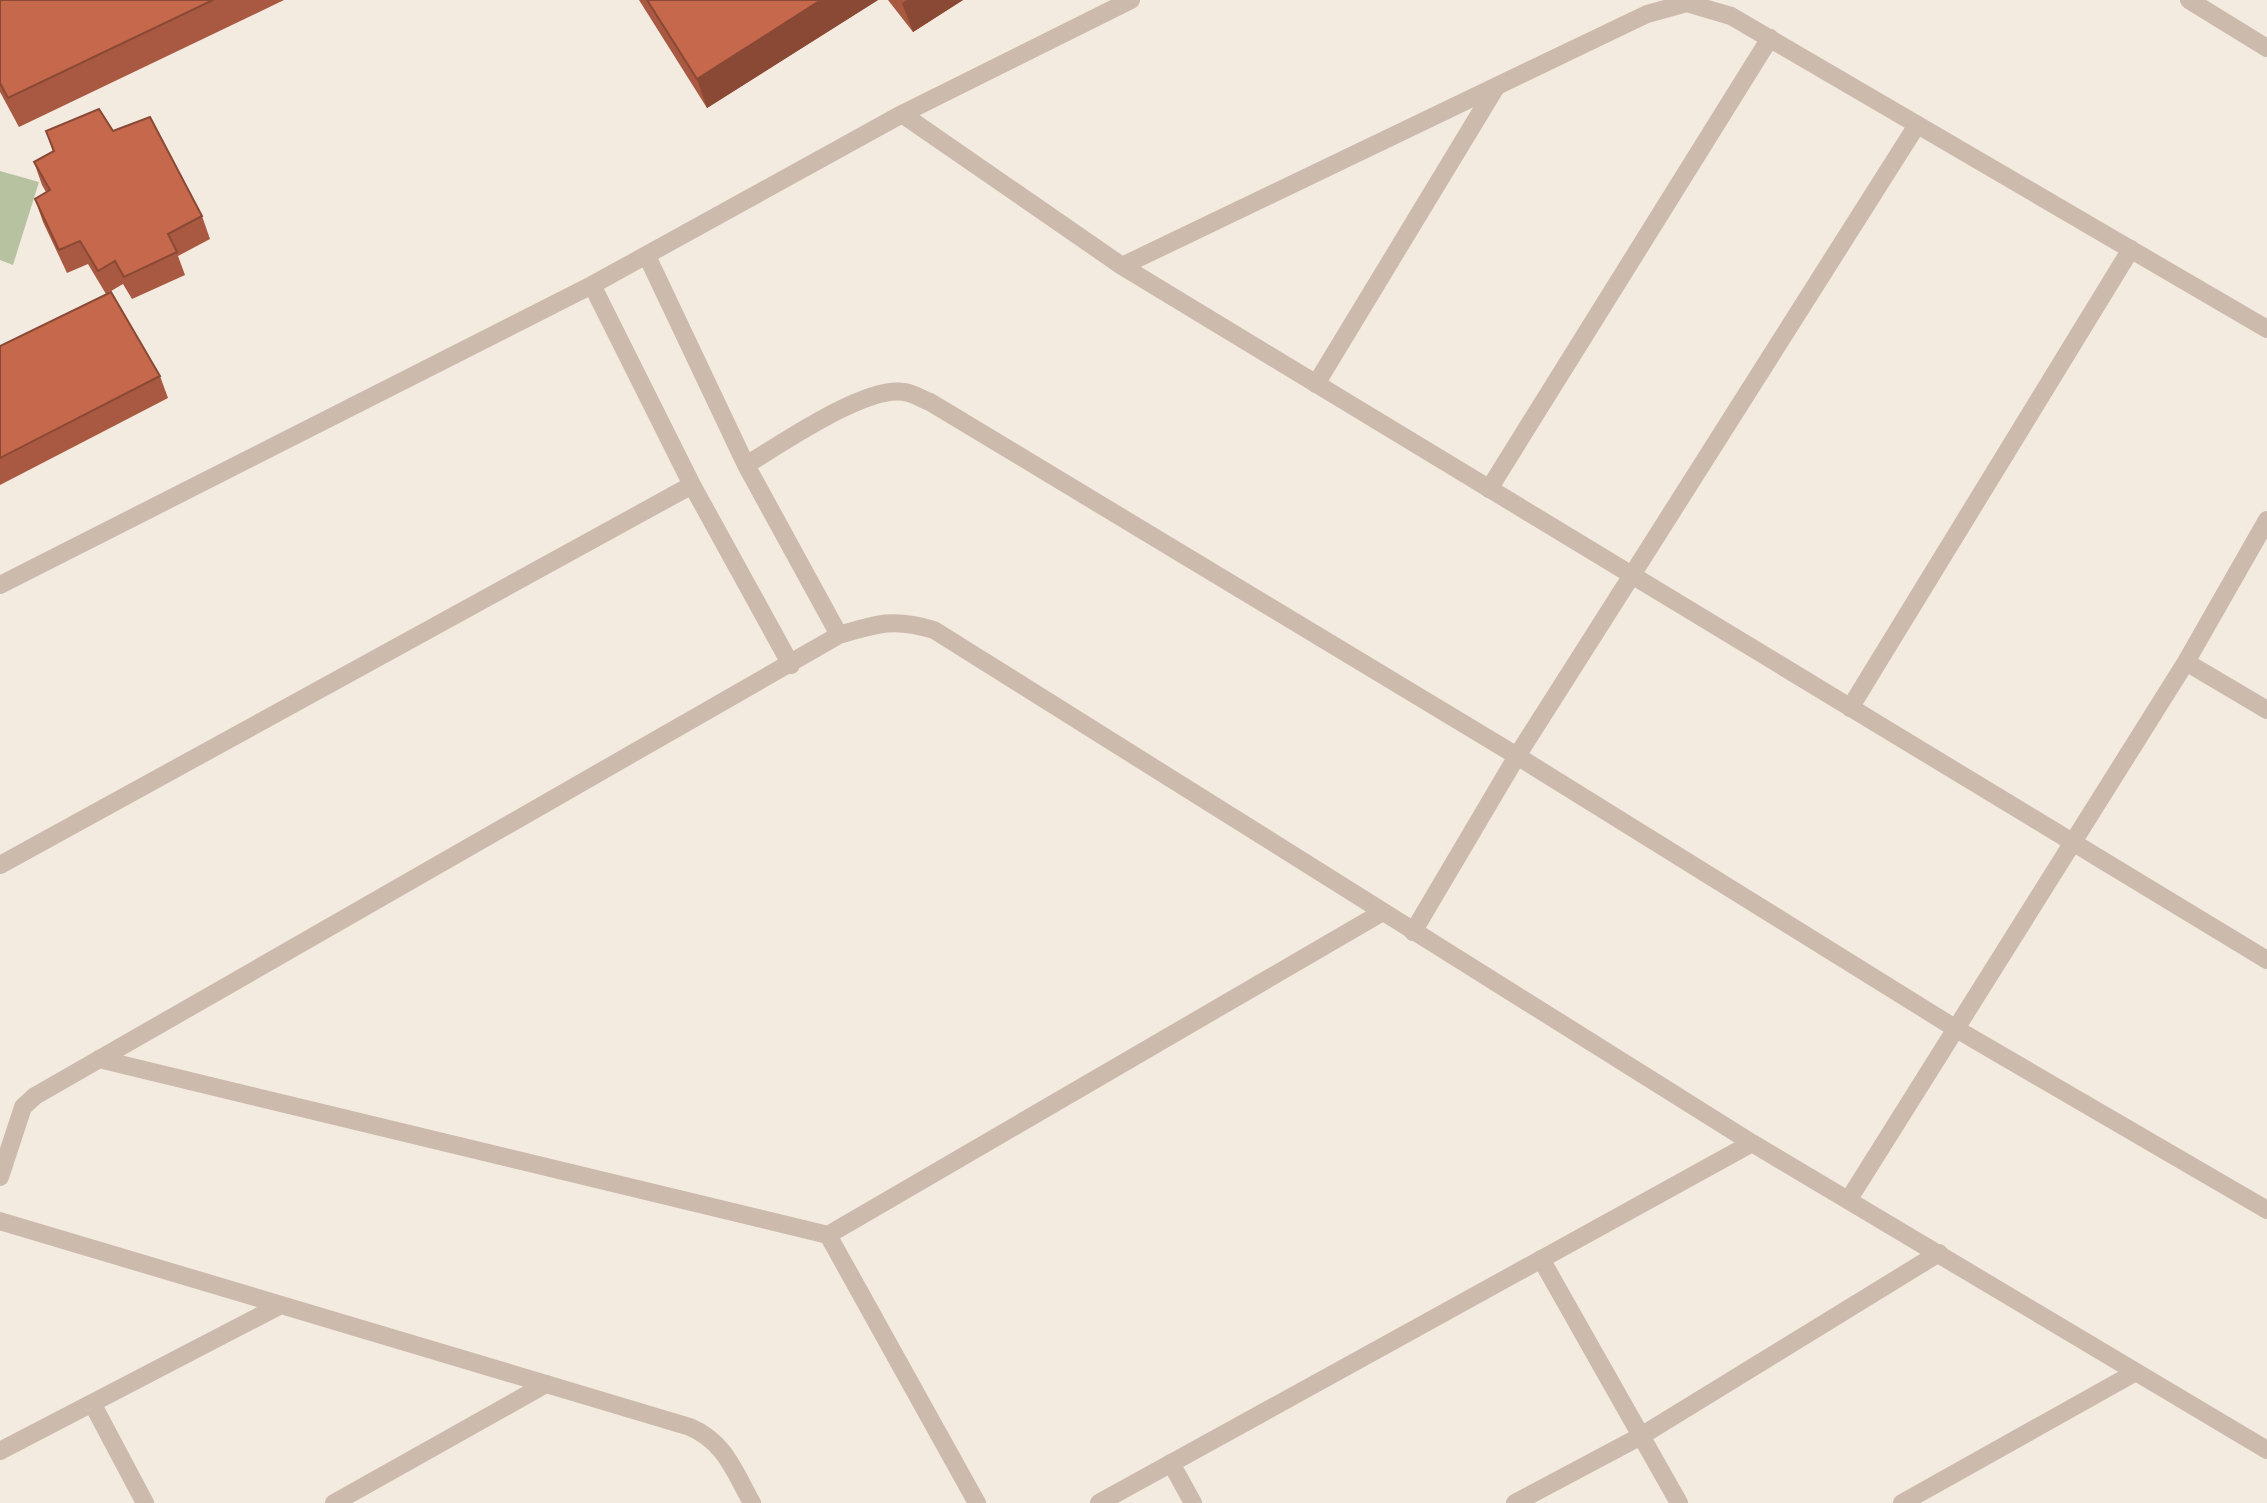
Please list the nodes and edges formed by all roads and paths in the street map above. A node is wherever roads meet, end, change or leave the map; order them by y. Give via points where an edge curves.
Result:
1 (1131, 0) edge
2 (2189, 0) edge
3 (1770, 38) junction
4 (2267, 48) edge
5 (1496, 87) junction
6 (902, 114) junction
7 (1917, 125) junction
8 (2131, 249) junction
9 (648, 256) junction
10 (1122, 266) junction
11 (592, 285) junction
12 (2267, 329) edge
13 (1316, 384) junction
14 (746, 465) junction
15 (692, 485) junction
16 (1489, 489) junction
17 (2267, 520) edge
18 (1632, 575) junction
19 (0, 585) edge
20 (839, 635) junction
21 (2186, 662) junction
22 (791, 665) junction
23 (1850, 708) junction
24 (2267, 710) edge
25 (1517, 756) junction
26 (2074, 844) junction
27 (0, 864) edge
28 (1381, 913) junction
29 (1413, 932) junction
30 (2267, 960) edge
31 (1958, 1030) junction
32 (99, 1059) junction
33 (1752, 1143) junction
34 (0, 1177) edge
35 (1849, 1199) junction
36 (2267, 1210) edge
37 (0, 1221) edge
38 (828, 1236) junction
39 (1939, 1253) junction
40 (1541, 1259) junction
41 (279, 1306) junction
42 (2136, 1372) junction
43 (547, 1384) junction
44 (92, 1403) junction
45 (1641, 1436) junction
46 (2267, 1450) edge
47 (0, 1451) edge
48 (1171, 1463) junction
49 (345, 1500) edge
50 (748, 1502) edge
51 (145, 1503) edge
52 (977, 1503) edge
53 (1099, 1503) edge
54 (1193, 1503) edge
55 (1516, 1503) edge
56 (1679, 1503) edge
57 (1902, 1503) edge

1 - 6 street
2 - 4 street
3 - 5 street via 1731,16 1687,3 1647,14
3 - 7 street
3 - 16 street
5 - 10 street
5 - 13 street
6 - 9 street
6 - 10 street
7 - 8 street
7 - 18 street
8 - 12 street
8 - 23 street
9 - 11 street
9 - 14 street
10 - 13 street
11 - 15 street
11 - 19 street
13 - 16 street
14 - 20 street
14 - 25 street via 857,401 880,393 904,392 930,402
15 - 22 street
15 - 27 street
16 - 18 street
17 - 21 street
18 - 23 street
18 - 25 street
20 - 22 street
20 - 28 street via 881,622 905,621 934,630
21 - 24 street
21 - 26 street
22 - 32 street
23 - 26 street
25 - 29 street
25 - 31 street
26 - 30 street
26 - 31 street
28 - 29 street
28 - 38 street
29 - 33 street
31 - 35 street
31 - 36 street
32 - 34 street via 23,1107
32 - 38 street
33 - 35 street
33 - 40 street
35 - 39 street
37 - 41 street
38 - 52 street
39 - 42 street
39 - 45 street
40 - 45 street
40 - 48 street
41 - 43 street
41 - 44 street
42 - 46 street
42 - 57 street
43 - 49 street
43 - 50 street via 710,1435 721,1447
44 - 47 street
44 - 51 street
45 - 55 street
45 - 56 street
48 - 53 street
48 - 54 street

